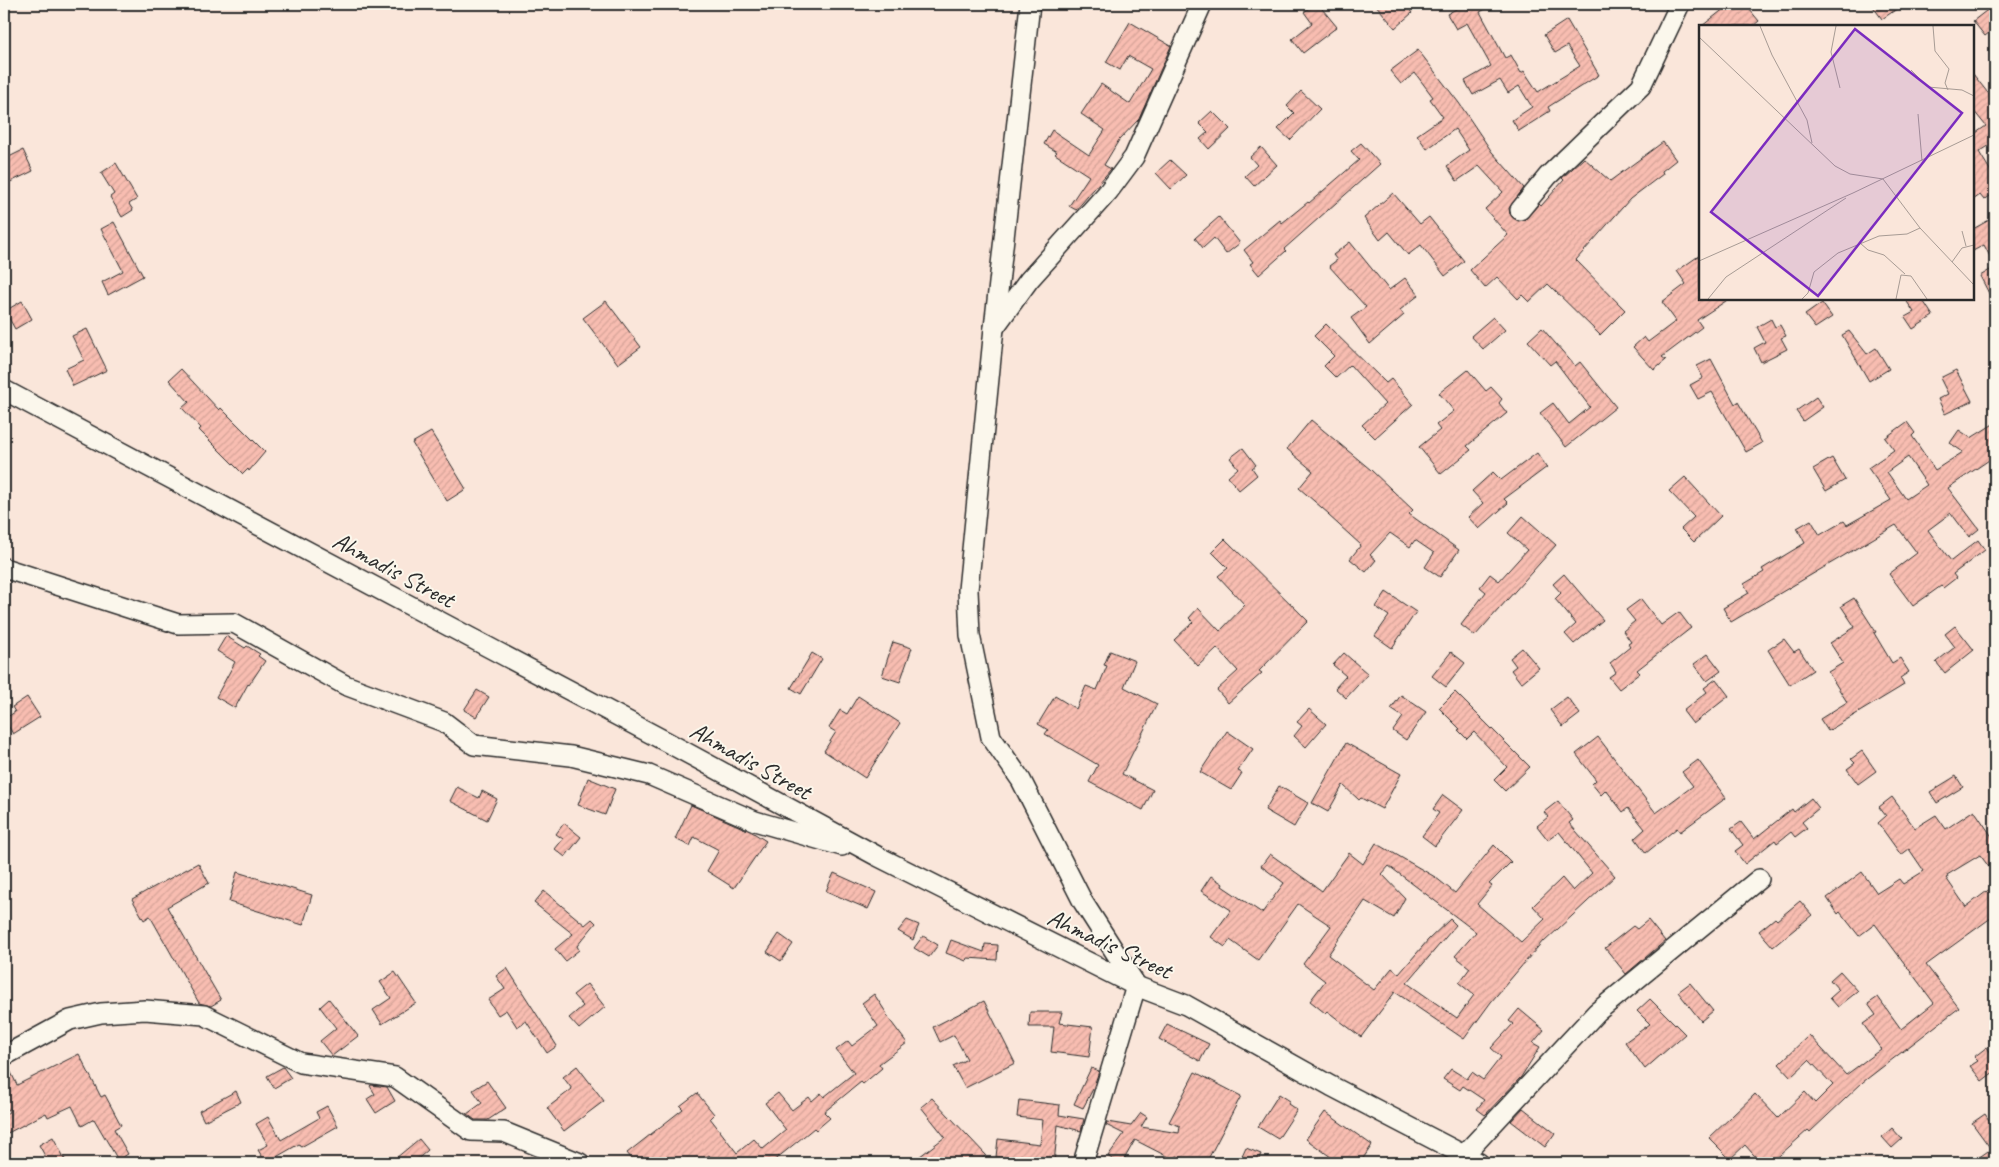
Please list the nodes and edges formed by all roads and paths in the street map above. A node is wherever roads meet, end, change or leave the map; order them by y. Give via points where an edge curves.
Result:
1 (1030, 4) edge
2 (1202, 4) edge
3 (1680, 4) edge
4 (1520, 210) dead end
5 (994, 328) junction
6 (4, 390) edge
7 (4, 568) edge
8 (877, 856) junction
9 (1759, 879) dead end
10 (1136, 986) junction
11 (4, 1056) edge
12 (1471, 1159) edge
13 (580, 1163) edge
14 (1083, 1163) edge

1 - 5 street
2 - 5 street via 1134,157 1108,192 1028,280
3 - 4 street via 1642,86 1548,176
5 - 10 street via 968,590 970,635 991,736 1021,780 1083,902
6 - 8 street, Ahmadis Street
7 - 8 street via 178,624 234,623 345,685 444,722 474,745 571,756 650,775 756,821
8 - 10 street, Ahmadis Street
9 - 12 street via 1597,1012
10 - 12 street, Ahmadis Street via 1186,1005
10 - 14 street
11 - 13 street via 70,1020 101,1013 145,1010 204,1014 301,1063 395,1077 471,1131 504,1132

